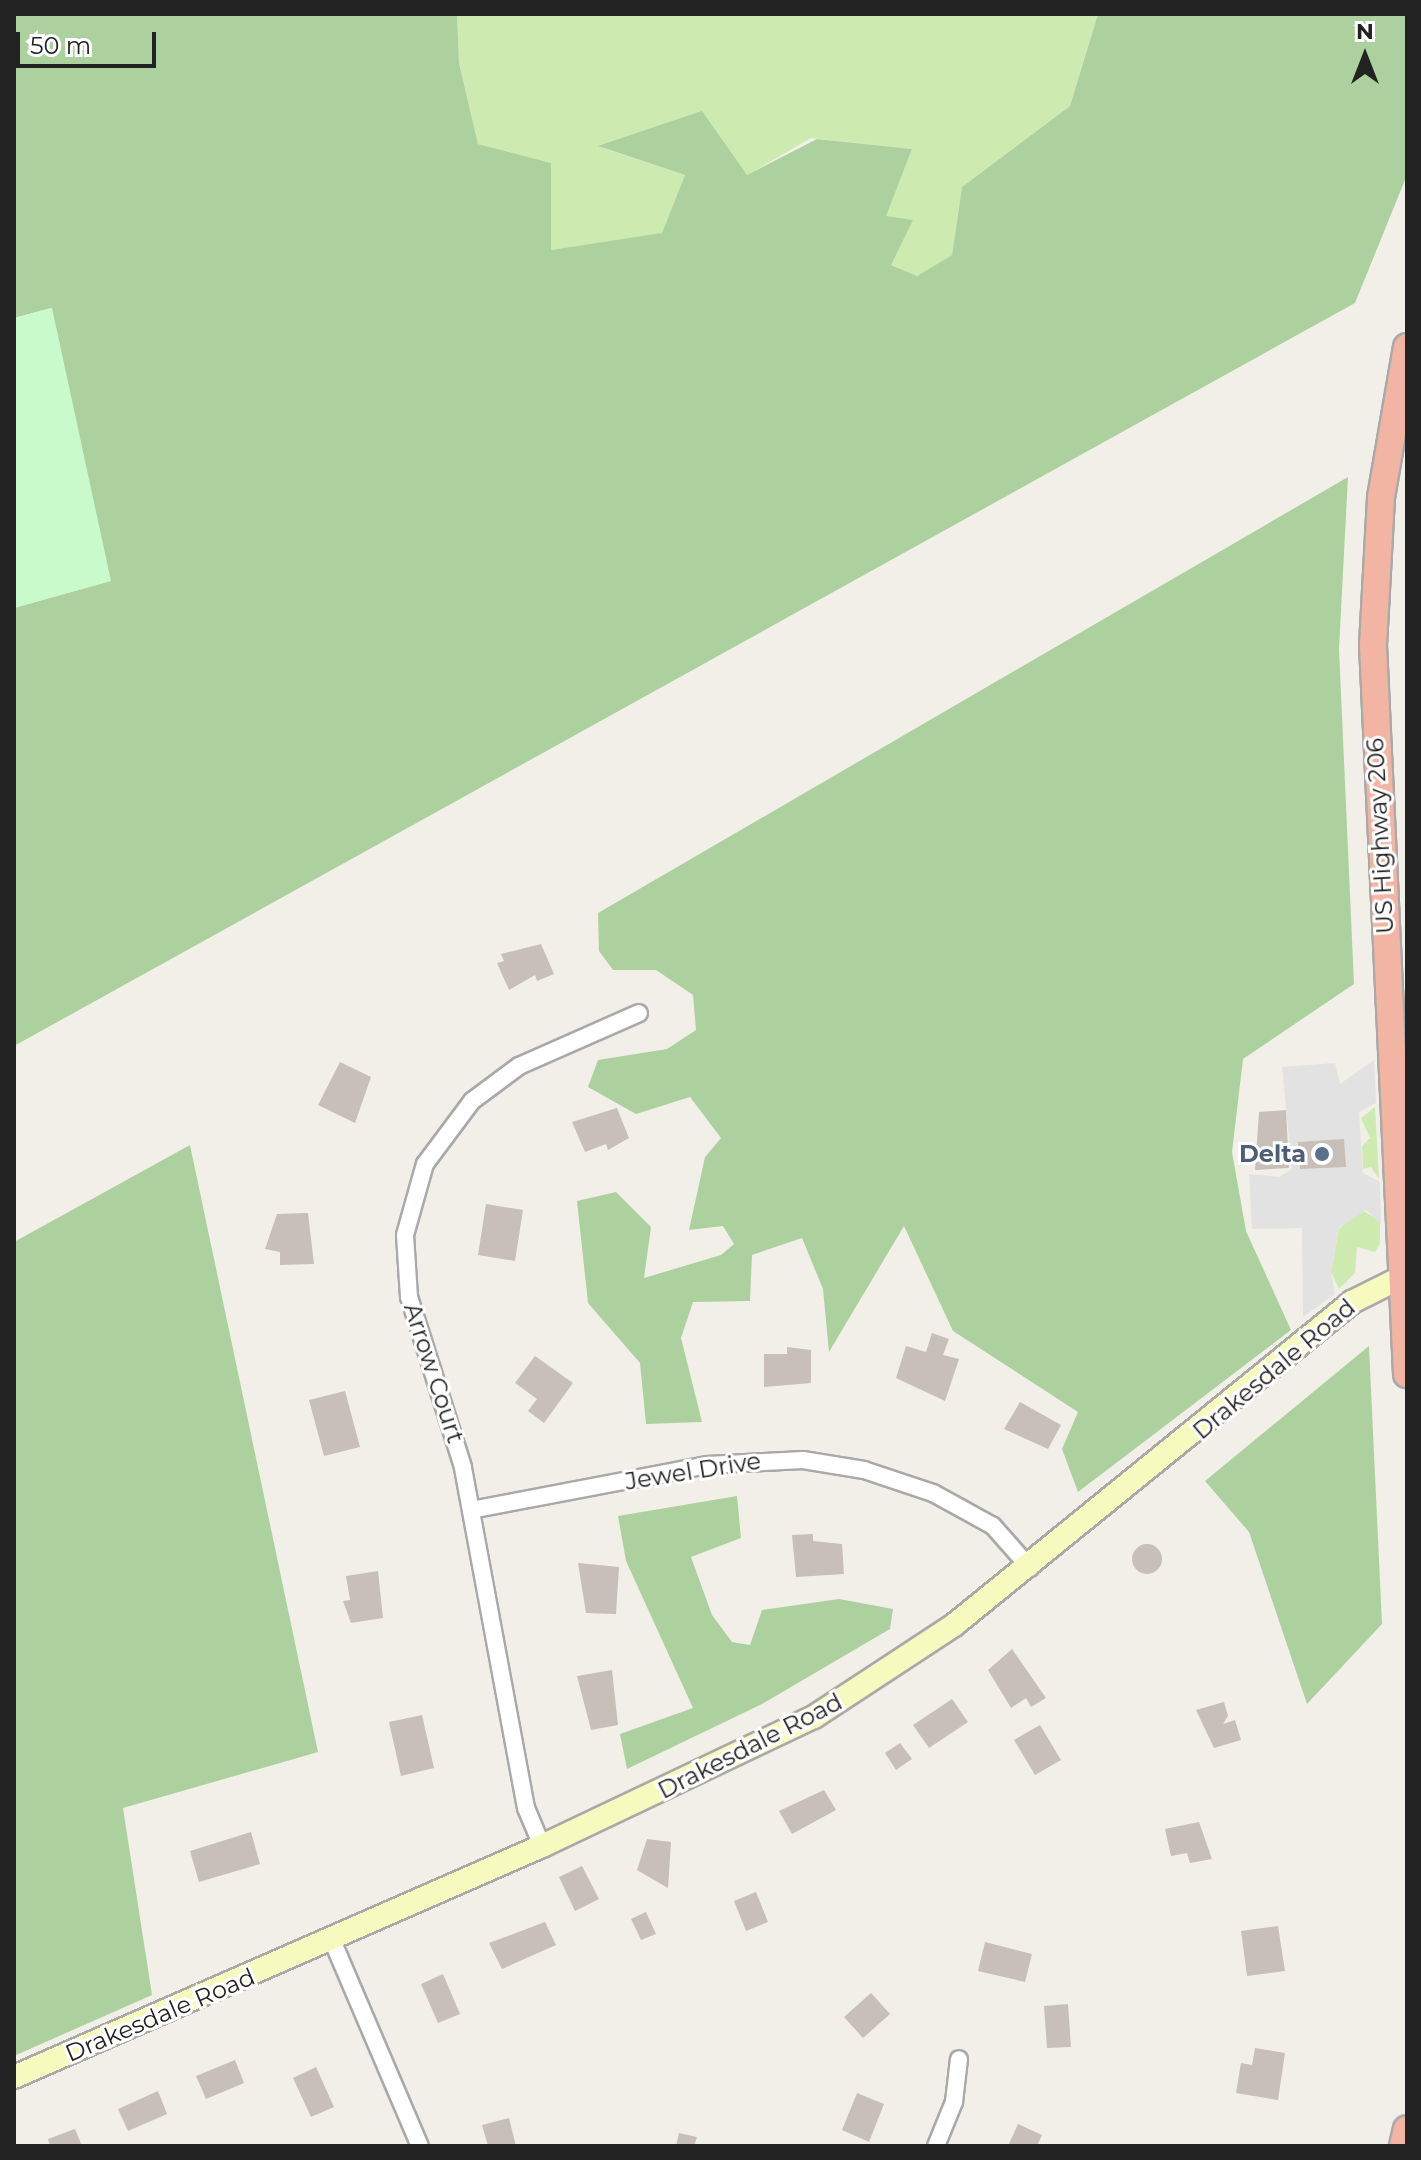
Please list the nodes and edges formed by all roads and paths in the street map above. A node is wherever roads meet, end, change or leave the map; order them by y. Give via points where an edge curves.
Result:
1 (1407, 347) edge
2 (639, 1013) dead end
3 (1402, 1277) junction
4 (1407, 1374) edge
5 (471, 1510) junction
6 (1030, 1568) junction
7 (542, 1846) junction
8 (332, 1940) junction
9 (959, 2059) dead end
10 (14, 2077) edge
11 (1407, 2129) edge
12 (420, 2146) edge
13 (936, 2146) edge
14 (1403, 2146) edge

1 - 3 highway, US Highway 206 via 1381,498 1373,645
2 - 5 street, Arrow Court via 519,1066 489,1086 444,1132 419,1179 405,1235 407,1288 452,1427
3 - 4 highway, US Highway 206
3 - 6 main road, Drakesdale Road via 1352,1302
5 - 6 street, Jewel Drive via 707,1465 803,1460 873,1472 933,1493 993,1526
5 - 7 street, Arrow Court via 526,1808
6 - 7 main road, Drakesdale Road via 896,1666 814,1717
7 - 8 main road, Drakesdale Road
8 - 10 main road, Drakesdale Road
8 - 12 street
9 - 13 street via 954,2102
11 - 14 highway

